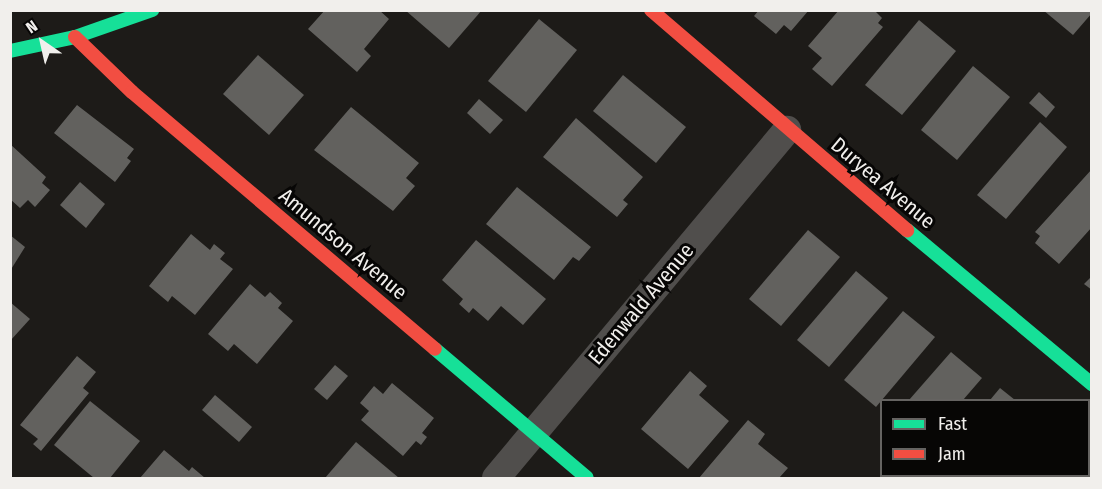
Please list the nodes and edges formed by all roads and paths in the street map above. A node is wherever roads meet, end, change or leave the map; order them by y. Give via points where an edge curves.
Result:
1 (152, 10) edge
2 (651, 10) edge
3 (75, 37) junction
4 (10, 51) edge
5 (787, 130) junction
6 (1092, 384) edge
7 (532, 433) junction
8 (496, 478) edge
9 (587, 478) edge

1 - 3 street
2 - 5 street, Duryea Avenue
3 - 4 street
3 - 7 street, Amundson Avenue via 132,92
5 - 6 street, Duryea Avenue
5 - 7 street, Edenwald Avenue
7 - 8 street, Edenwald Avenue
7 - 9 street, Amundson Avenue

